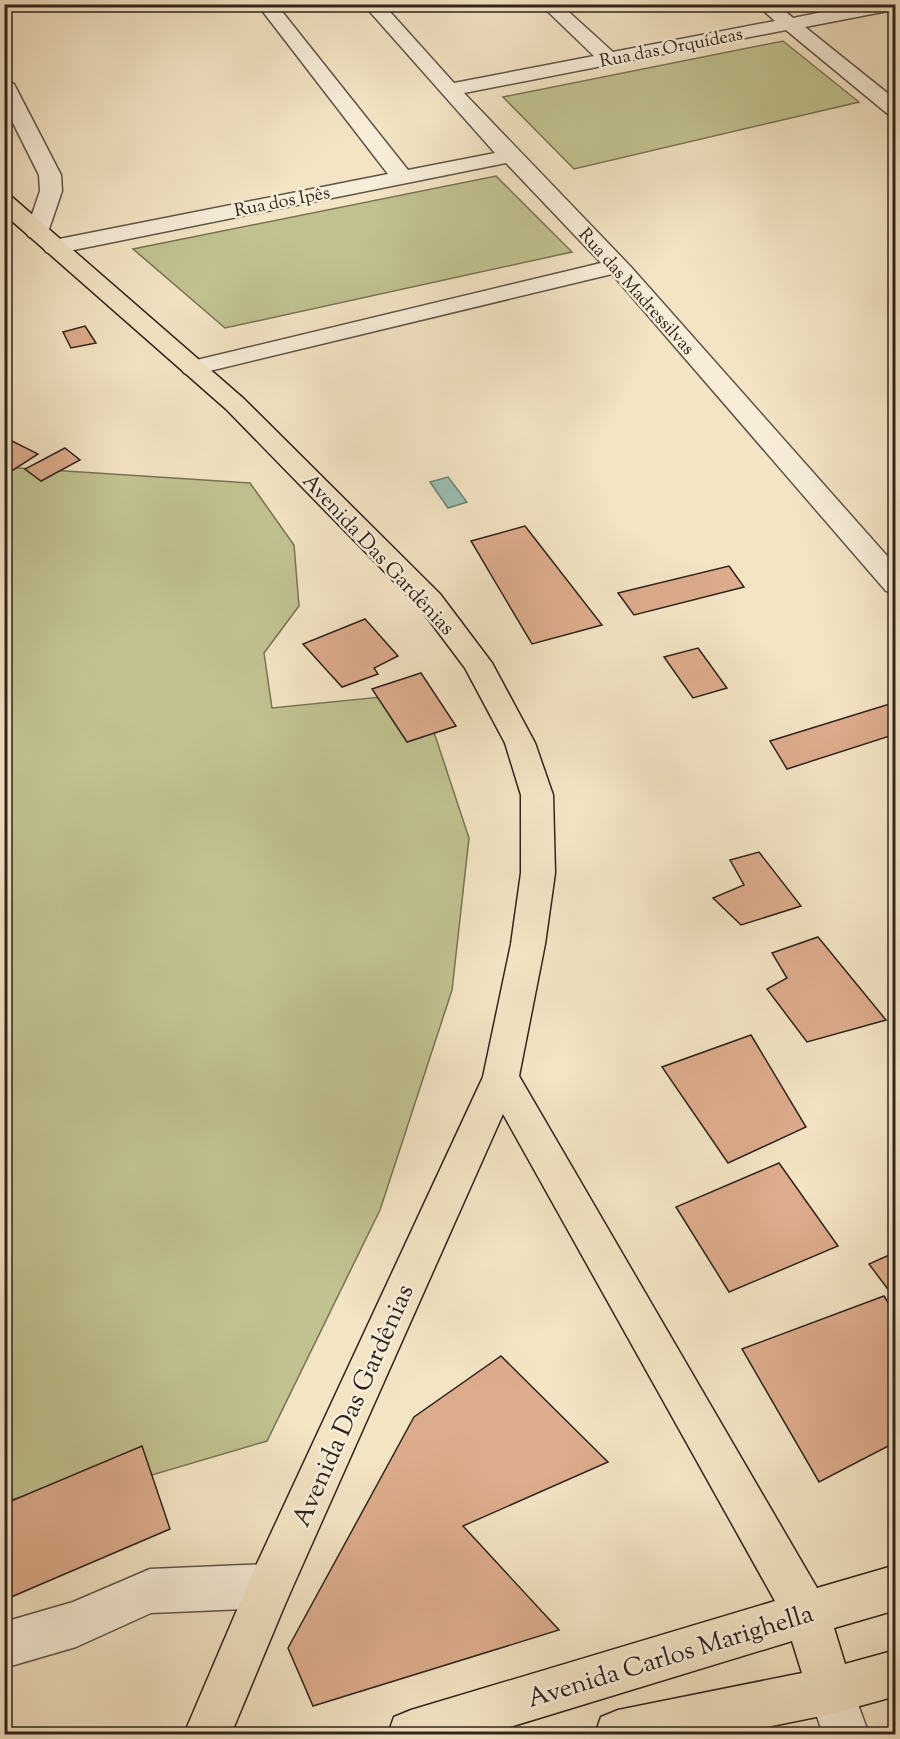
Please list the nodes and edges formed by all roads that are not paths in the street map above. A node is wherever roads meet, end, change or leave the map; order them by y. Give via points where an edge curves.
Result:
1 (266, 4) edge
2 (372, 4) edge
3 (549, 4) edge
4 (765, 4) edge
5 (893, 4) edge
6 (789, 24) junction
7 (609, 59) junction
8 (4, 84) edge
9 (450, 90) junction
10 (896, 111) edge
11 (510, 156) junction
12 (402, 177) junction
13 (4, 202) edge
14 (46, 239) junction
15 (617, 266) junction
16 (194, 368) junction
17 (896, 584) edge
18 (501, 1077) junction
19 (270, 1586) junction
20 (896, 1587) edge
21 (806, 1612) junction
22 (4, 1645) edge
23 (896, 1674) edge
24 (831, 1690) junction
25 (207, 1734) edge
26 (411, 1734) edge
27 (618, 1734) edge
28 (846, 1734) edge

1 - 12 street
2 - 9 street, Rua das Madressilvas
3 - 7 street
4 - 6 street
5 - 6 street, Rua das Orquídeas
6 - 7 street, Rua das Orquídeas
6 - 10 street
7 - 9 street, Rua das Orquídeas
8 - 14 street via 50,175
9 - 11 street, Rua das Madressilvas
11 - 12 street, Rua dos Ipês
11 - 15 street, Rua das Madressilvas
12 - 14 street, Rua dos Ipês
13 - 14 main road, Avenida Das Gardênias
14 - 16 main road, Avenida Das Gardênias
15 - 16 street
15 - 17 street, Rua das Madressilvas
16 - 18 main road, Avenida Das Gardênias via 235,404 430,601 477,663 520,743 537,795 538,873
18 - 19 main road, Avenida Das Gardênias
18 - 21 main road
19 - 22 street via 150,1591 76,1624
19 - 25 main road, Avenida Das Gardênias
20 - 21 main road, Avenida Carlos Marighella
21 - 24 main road
21 - 26 main road, Avenida Carlos Marighella
23 - 24 main road
24 - 27 main road
24 - 28 street

